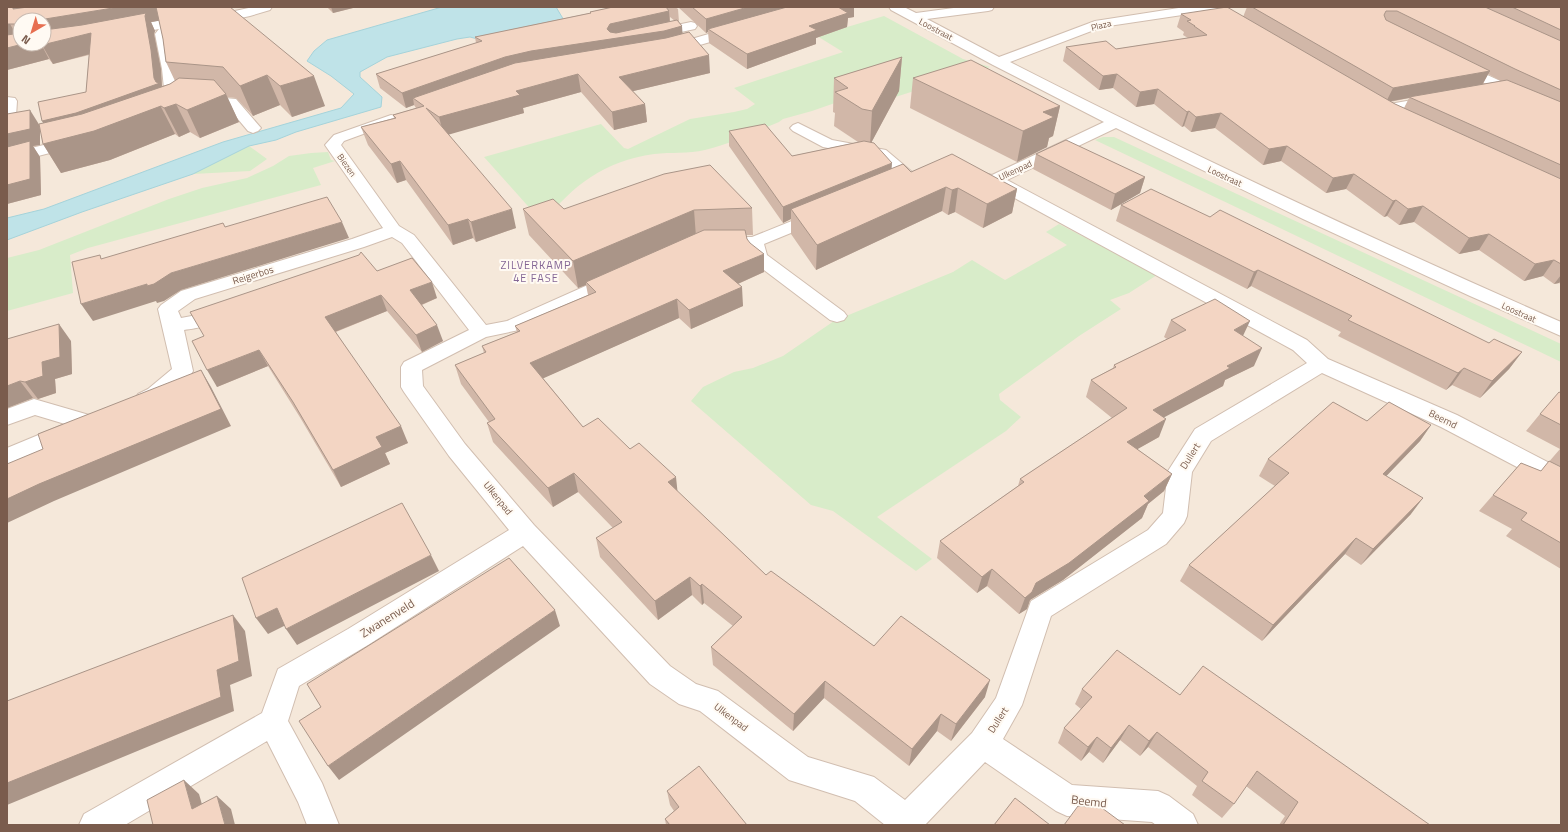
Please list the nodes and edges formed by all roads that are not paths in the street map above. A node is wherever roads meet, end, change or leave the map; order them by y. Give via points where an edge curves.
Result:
1 (172, 7) edge
2 (266, 7) edge
3 (895, 7) edge
4 (988, 7) edge
5 (1210, 7) edge
6 (680, 16) dead end
7 (914, 17) junction
8 (171, 26) junction
9 (691, 26) junction
10 (746, 28) edge
11 (1254, 31) edge
12 (114, 34) edge
13 (639, 37) edge
14 (708, 39) junction
15 (651, 53) edge
16 (1447, 60) edge
17 (998, 62) junction
18 (1501, 88) junction
19 (1481, 91) edge
20 (1451, 97) edge
21 (189, 99) junction
22 (7, 101) edge
23 (1371, 101) edge
24 (1384, 109) junction
25 (165, 112) edge
26 (404, 115) edge
27 (1561, 115) edge
28 (1407, 121) edge
29 (1114, 122) junction
30 (253, 128) dead end
31 (798, 128) dead end
32 (7, 132) edge
33 (93, 138) edge
34 (7, 159) edge
35 (930, 173) junction
36 (994, 180) junction
37 (888, 186) edge
38 (836, 208) edge
39 (393, 230) junction
40 (702, 242) edge
41 (755, 242) junction
42 (632, 273) edge
43 (238, 308) edge
44 (837, 316) dead end
45 (173, 325) junction
46 (1561, 330) edge
47 (482, 332) junction
48 (1321, 364) junction
49 (129, 406) edge
50 (109, 414) edge
51 (7, 417) edge
52 (88, 423) junction
53 (7, 457) edge
54 (1561, 480) edge
55 (526, 532) junction
56 (273, 722) junction
57 (983, 743) junction
58 (904, 823) edge
59 (94, 825) edge
60 (323, 825) edge
61 (1182, 825) edge

1 - 8 street
2 - 8 street via 185,26
3 - 7 street, Loostraat
4 - 7 street
5 - 11 street
5 - 17 street, Plaza via 1099,24
6 - 9 street
7 - 17 street, Loostraat
8 - 12 street via 157,25
8 - 21 street via 161,34 172,98
9 - 13 street
9 - 14 street
10 - 14 street
14 - 15 street
16 - 18 street
17 - 29 street, Loostraat
18 - 19 street
18 - 27 street
20 - 24 street
21 - 25 street
21 - 30 street via 231,102
22 - 32 street via 10,101
23 - 24 street
24 - 28 street
26 - 39 street, Biezen via 339,138 333,145
29 - 36 street, Ulkenpad
29 - 46 street, Loostraat via 1441,277
31 - 35 street, Ulkenpad via 828,144 880,152
33 - 34 street
35 - 36 street, Ulkenpad
35 - 37 street
36 - 48 street via 1300,344
38 - 41 street
39 - 45 street, Reigerbos via 358,251 188,295 168,309
39 - 47 street, Biezen via 408,239
40 - 41 street
41 - 44 street via 758,257
42 - 47 street, Ulkenpad via 512,326
43 - 45 street via 200,321
45 - 49 street, Reigerbos via 183,371 156,394
47 - 55 street, Ulkenpad via 411,367 412,387 457,450
48 - 54 street, Beemd via 1449,421
48 - 57 street, Dullert via 1203,435 1180,471 1175,516 1157,537 1040,609 1008,705
50 - 52 street
51 - 52 street via 34,407
52 - 53 street
55 - 56 street, Zwanenveld via 288,678
55 - 58 street, Ulkenpad via 660,675 689,695 708,700 800,769 863,788
56 - 59 street
56 - 60 street via 311,794
57 - 58 street, Dullert
57 - 61 street, Beemd via 1067,800 1158,806

